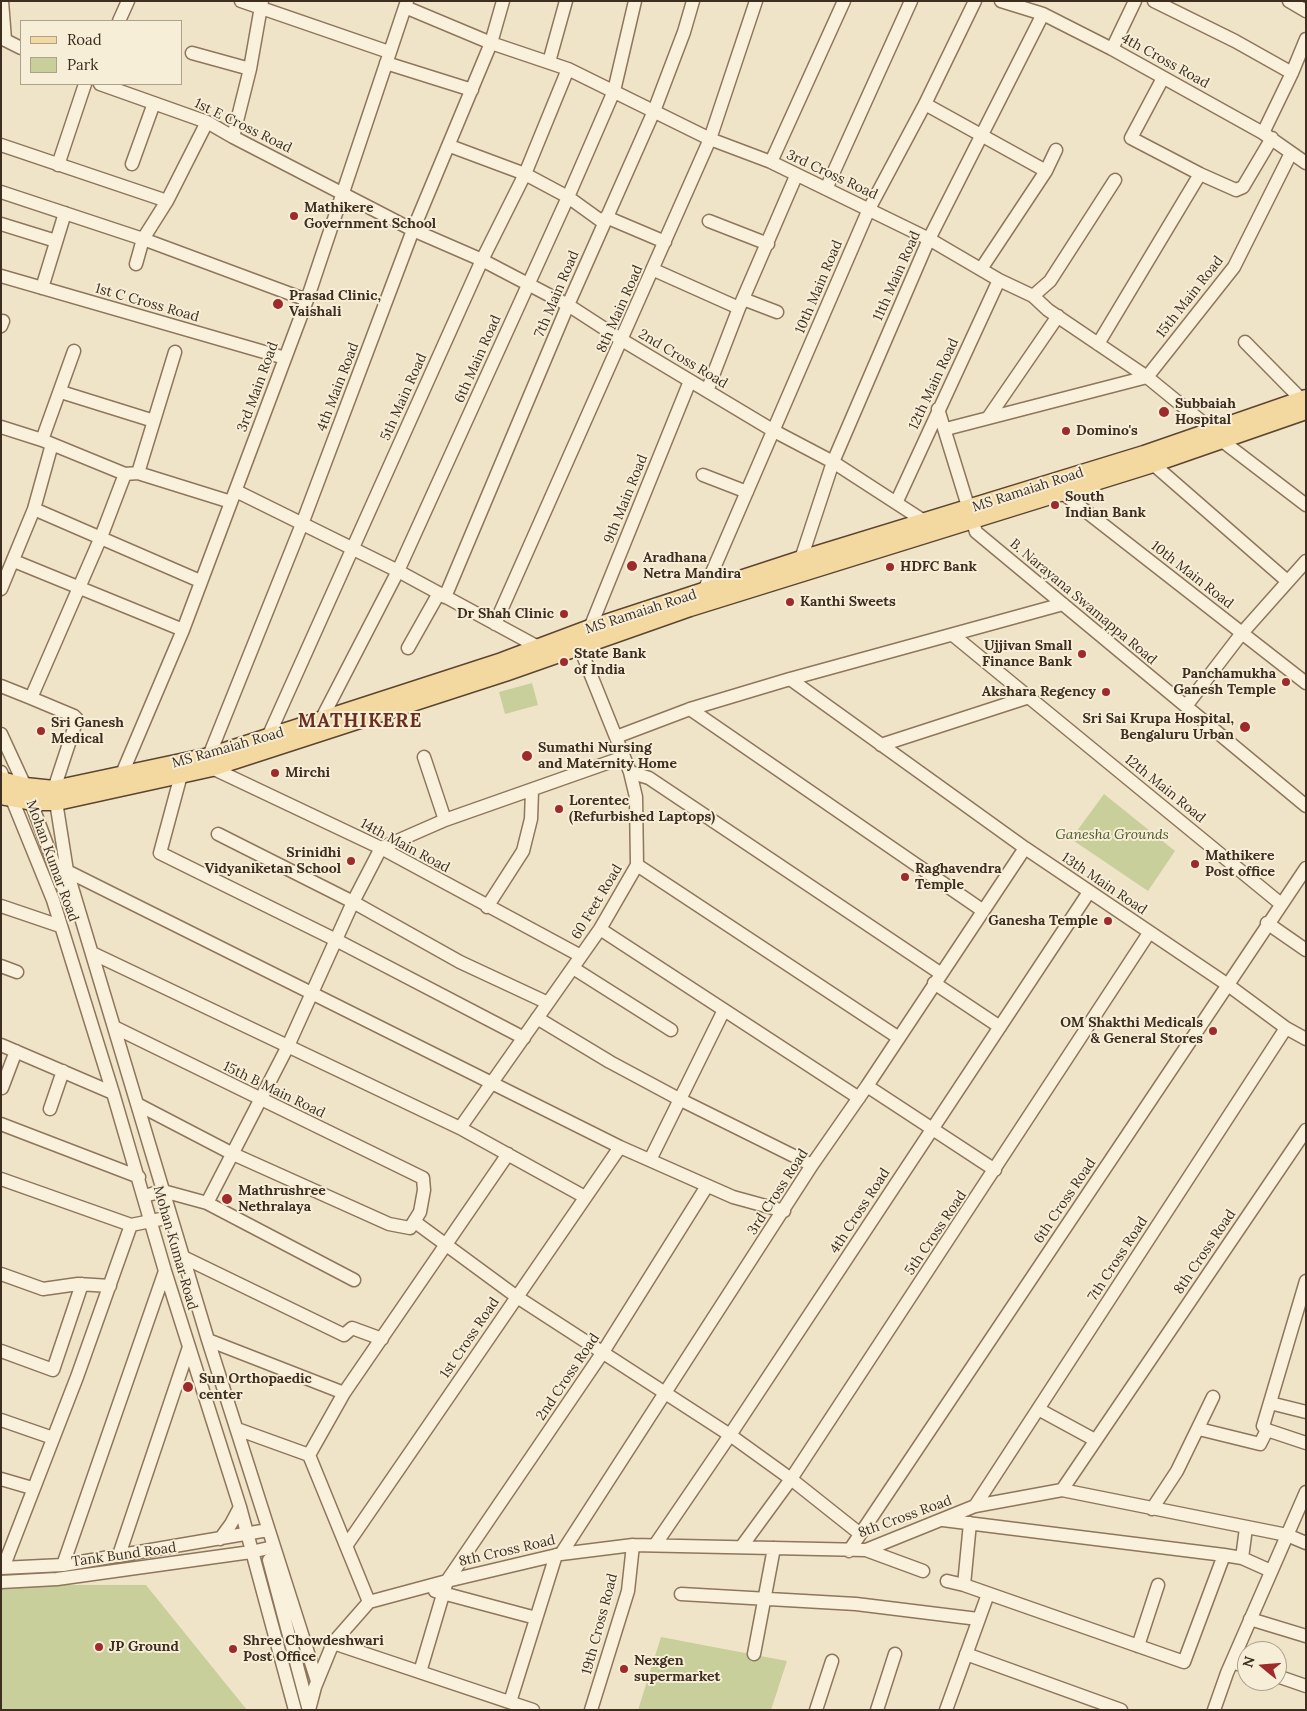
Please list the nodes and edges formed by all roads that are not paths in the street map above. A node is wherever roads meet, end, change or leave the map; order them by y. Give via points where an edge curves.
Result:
1 (2, 1) edge
2 (128, 1) edge
3 (241, 1) edge
4 (503, 1) edge
5 (566, 1) edge
6 (635, 1) edge
7 (693, 1) edge
8 (756, 1) edge
9 (844, 1) edge
10 (910, 1) edge
11 (975, 1) edge
12 (1135, 1) edge
13 (1154, 1) edge
14 (1289, 1) edge
15 (1004, 2) edge
16 (406, 4) edge
17 (262, 5) edge
18 (1306, 11) edge
19 (1043, 14) junction
20 (119, 20) edge
21 (1306, 39) edge
22 (491, 44) junction
23 (20, 48) edge
24 (1112, 50) junction
25 (192, 53) dead end
26 (387, 58) junction
27 (549, 62) junction
28 (250, 69) junction
29 (568, 69) junction
30 (1292, 73) junction
31 (1163, 78) junction
32 (85, 85) edge
33 (103, 85) edge
34 (472, 90) junction
35 (614, 91) junction
36 (154, 103) junction
37 (925, 104) junction
38 (654, 111) junction
39 (207, 122) junction
40 (982, 135) junction
41 (1267, 135) junction
42 (233, 138) junction
43 (710, 139) junction
44 (1, 145) edge
45 (450, 146) junction
46 (1056, 150) dead end
47 (1291, 153) junction
48 (771, 162) junction
49 (1306, 162) edge
50 (58, 164) junction
51 (132, 164) dead end
52 (1046, 171) junction
53 (525, 174) junction
54 (1200, 174) junction
55 (796, 176) junction
56 (1115, 180) dead end
57 (826, 189) junction
58 (1, 192) edge
59 (342, 192) junction
60 (568, 197) junction
61 (167, 201) junction
62 (869, 209) junction
63 (65, 213) junction
64 (605, 220) junction
65 (710, 221) dead end
66 (1, 224) edge
67 (413, 230) junction
68 (143, 239) junction
69 (929, 239) junction
70 (56, 241) junction
71 (665, 242) junction
72 (768, 244) junction
73 (482, 260) junction
74 (136, 264) dead end
75 (981, 269) junction
76 (654, 270) junction
77 (1, 276) edge
78 (999, 280) junction
79 (528, 284) junction
80 (42, 288) junction
81 (1033, 296) junction
82 (307, 300) junction
83 (741, 303) junction
84 (568, 305) junction
85 (777, 312) dead end
86 (1058, 316) junction
87 (622, 340) junction
88 (1244, 342) dead end
89 (1098, 344) junction
90 (74, 351) dead end
91 (175, 352) dead end
92 (285, 358) junction
93 (1148, 377) junction
94 (690, 381) junction
95 (707, 391) junction
96 (60, 392) junction
97 (1304, 403) edge
98 (938, 409) junction
99 (988, 418) junction
100 (154, 422) junction
101 (1, 427) edge
102 (946, 429) junction
103 (774, 431) junction
104 (1217, 435) junction
105 (47, 442) junction
106 (833, 462) junction
107 (1153, 464) junction
108 (138, 473) junction
109 (125, 474) junction
110 (703, 475) dead end
111 (1060, 491) junction
112 (747, 492) junction
113 (234, 496) junction
114 (896, 501) junction
115 (1306, 505) edge
116 (34, 509) junction
117 (970, 514) junction
118 (924, 521) junction
119 (302, 524) junction
120 (101, 537) junction
121 (351, 550) junction
122 (802, 559) junction
123 (1306, 560) edge
124 (14, 561) junction
125 (398, 571) junction
126 (1286, 580) junction
127 (200, 581) junction
128 (79, 588) junction
129 (1, 589) edge
130 (704, 591) junction
131 (442, 595) junction
132 (1063, 604) junction
133 (495, 624) junction
134 (183, 630) junction
135 (1242, 633) junction
136 (953, 635) junction
137 (581, 637) junction
138 (408, 648) dead end
139 (540, 648) junction
140 (790, 679) junction
141 (1306, 683) edge
142 (1, 686) edge
143 (1029, 697) junction
144 (31, 698) junction
145 (1186, 706) junction
146 (690, 709) junction
147 (321, 720) junction
148 (1, 734) edge
149 (268, 737) junction
150 (616, 737) junction
151 (881, 745) junction
152 (424, 757) dead end
153 (624, 757) junction
154 (211, 762) junction
155 (630, 772) junction
156 (181, 775) junction
157 (121, 776) junction
158 (4, 786) edge
159 (25, 786) junction
160 (532, 791) junction
161 (55, 796) junction
162 (32, 802) junction
163 (1306, 806) edge
164 (445, 820) junction
165 (218, 834) dead end
166 (381, 848) junction
167 (1024, 848) junction
168 (637, 865) junction
169 (1306, 868) edge
170 (67, 871) junction
171 (1088, 892) junction
172 (353, 902) junction
173 (1281, 904) junction
174 (1, 906) edge
175 (487, 907) junction
176 (982, 910) junction
177 (1267, 923) junction
178 (60, 926) junction
179 (600, 929) junction
180 (1149, 933) junction
181 (336, 940) junction
182 (1306, 950) edge
183 (92, 953) junction
184 (581, 956) junction
185 (1, 966) edge
186 (573, 968) junction
187 (17, 972) dead end
188 (937, 978) junction
189 (1228, 985) junction
190 (312, 992) junction
191 (548, 1003) junction
192 (724, 1010) junction
193 (537, 1018) junction
194 (114, 1027) junction
195 (1000, 1027) junction
196 (1286, 1028) junction
197 (671, 1030) dead end
198 (524, 1038) junction
199 (899, 1038) junction
200 (1306, 1039) edge
201 (1, 1045) edge
202 (288, 1046) junction
203 (16, 1051) junction
204 (63, 1071) junction
205 (493, 1082) junction
206 (867, 1086) junction
207 (2, 1088) edge
208 (113, 1093) junction
209 (859, 1098) junction
210 (260, 1100) junction
211 (679, 1100) junction
212 (137, 1104) junction
213 (50, 1109) dead end
214 (1, 1124) edge
215 (460, 1128) junction
216 (933, 1129) junction
217 (1306, 1130) edge
218 (620, 1147) junction
219 (233, 1154) junction
220 (508, 1154) junction
221 (650, 1160) junction
222 (812, 1165) junction
223 (996, 1170) junction
224 (139, 1178) junction
225 (1, 1179) edge
226 (708, 1186) junction
227 (160, 1191) junction
228 (144, 1196) junction
229 (585, 1197) junction
230 (207, 1203) junction
231 (784, 1211) junction
232 (168, 1218) junction
233 (150, 1222) junction
234 (415, 1222) junction
235 (131, 1226) junction
236 (446, 1246) junction
237 (183, 1257) junction
238 (165, 1271) junction
239 (1, 1274) edge
240 (354, 1280) dead end
241 (1306, 1281) edge
242 (82, 1284) junction
243 (110, 1286) junction
244 (517, 1297) junction
245 (382, 1339) junction
246 (208, 1340) junction
247 (189, 1347) junction
248 (1, 1351) edge
249 (603, 1352) junction
250 (344, 1393) junction
251 (664, 1393) junction
252 (1213, 1397) dead end
253 (1270, 1403) junction
254 (1038, 1409) junction
255 (1306, 1412) edge
256 (1, 1420) edge
257 (1199, 1428) junction
258 (237, 1429) junction
259 (1267, 1430) junction
260 (730, 1435) junction
261 (53, 1438) junction
262 (1096, 1440) junction
263 (1306, 1443) edge
264 (309, 1454) junction
265 (1, 1479) edge
266 (791, 1479) junction
267 (32, 1488) junction
268 (1062, 1490) junction
269 (1306, 1492) edge
270 (975, 1506) junction
271 (240, 1507) junction
272 (1152, 1509) junction
273 (943, 1520) junction
274 (970, 1523) junction
275 (1246, 1528) junction
276 (265, 1531) junction
277 (860, 1533) junction
278 (247, 1535) junction
279 (1287, 1535) junction
280 (220, 1539) junction
281 (1306, 1543) edge
282 (655, 1545) junction
283 (346, 1546) junction
284 (633, 1546) junction
285 (742, 1546) junction
286 (269, 1548) junction
287 (774, 1548) junction
288 (866, 1550) junction
289 (849, 1551) junction
290 (251, 1552) junction
291 (1224, 1554) junction
292 (118, 1555) junction
293 (558, 1555) junction
294 (1242, 1558) junction
295 (63, 1565) junction
296 (2, 1568) edge
297 (923, 1571) dead end
298 (1271, 1571) junction
299 (947, 1581) dead end
300 (1, 1582) edge
301 (964, 1585) junction
302 (1158, 1586) dead end
303 (445, 1587) junction
304 (681, 1594) dead end
305 (988, 1594) junction
306 (765, 1599) junction
307 (369, 1602) junction
308 (536, 1618) junction
309 (978, 1619) junction
310 (1250, 1619) junction
311 (1306, 1636) edge
312 (333, 1643) junction
313 (1138, 1646) junction
314 (754, 1654) dead end
315 (895, 1654) dead end
316 (966, 1654) junction
317 (832, 1661) dead end
318 (1232, 1662) junction
319 (1237, 1664) edge
320 (420, 1672) junction
321 (1287, 1679) edge
322 (1306, 1686) edge
323 (312, 1687) junction
324 (512, 1705) edge
325 (292, 1708) edge
326 (309, 1710) edge
327 (533, 1710) edge
328 (591, 1710) edge
329 (816, 1710) edge
330 (877, 1710) edge
331 (946, 1710) edge
332 (1121, 1710) edge
333 (1214, 1710) edge

1 - 23 street via 5,40
2 - 20 street
3 - 17 street
4 - 22 street, 4th Main Road
5 - 27 street
6 - 35 street, 6th Main Road
7 - 38 street, 7th Main Road
8 - 43 street, 8th Main Road
9 - 48 street
10 - 57 street
11 - 37 street, 10th Main Road
12 - 24 street
13 - 30 street
14 - 18 street
15 - 19 street, 4th Cross Road
16 - 22 street, 3rd Cross Road
16 - 26 street, 3rd Main Road
17 - 26 street
17 - 28 street
19 - 24 street, 4th Cross Road
19 - 40 street, 11th Main Road
21 - 30 street
22 - 27 street, 3rd Cross Road
22 - 34 street, 4th Main Road
24 - 31 street, 4th Cross Road
25 - 28 street
26 - 34 street
26 - 59 street, 3rd Main Road
27 - 29 street, 3rd Cross Road
28 - 42 street
29 - 35 street, 3rd Cross Road
29 - 53 street, 5th Main Road
30 - 41 street
31 - 41 street, 4th Cross Road
31 - 54 street via 1132,138
32 - 50 street
33 - 36 street, 1st E Cross Road
34 - 45 street, 4th Main Road
35 - 38 street, 3rd Cross Road
35 - 60 street, 6th Main Road
36 - 39 street, 1st E Cross Road
36 - 51 street
37 - 40 street
37 - 62 street, 10th Main Road
38 - 43 street, 3rd Cross Road
38 - 64 street, 7th Main Road
39 - 42 street, 1st E Cross Road
39 - 61 street
40 - 52 street
40 - 69 street, 11th Main Road
41 - 47 street, 4th Cross Road
41 - 54 street via 1243,187 1236,190
42 - 59 street, 1st E Cross Road
43 - 48 street, 3rd Cross Road
43 - 71 street, 8th Main Road
44 - 50 street
45 - 53 street
45 - 67 street, 4th Main Road
46 - 52 street
47 - 49 street, 4th Cross Road
47 - 93 street, 15th Main Road via 1234,267
48 - 55 street, 3rd Cross Road
50 - 61 street
52 - 75 street
53 - 60 street
53 - 73 street, 5th Main Road
54 - 89 street
55 - 57 street, 3rd Cross Road
55 - 72 street
56 - 81 street via 1050,281
57 - 62 street, 3rd Cross Road
58 - 63 street
59 - 67 street, 2nd Cross Road
59 - 82 street, 3rd Main Road
60 - 64 street
60 - 79 street, 6th Main Road
61 - 68 street
62 - 69 street, 3rd Cross Road
62 - 103 street, 10th Main Road
63 - 68 street
63 - 70 street
64 - 71 street
64 - 84 street, 7th Main Road
65 - 72 street
66 - 70 street
67 - 73 street, 2nd Cross Road
67 - 119 street, 4th Main Road
68 - 74 street
68 - 82 street
69 - 75 street, 3rd Cross Road
69 - 106 street, 11th Main Road
70 - 80 street
71 - 76 street, 8th Main Road
72 - 83 street
73 - 79 street, 2nd Cross Road
73 - 121 street, 5th Main Road
75 - 78 street, 3rd Cross Road
76 - 83 street
76 - 87 street, 8th Main Road
77 - 80 street, 1st C Cross Road
78 - 81 street, 3rd Cross Road
78 - 98 street, 12th Main Road
79 - 84 street, 2nd Cross Road
79 - 125 street, 6th Main Road
80 - 92 street, 1st C Cross Road
81 - 86 street, 3rd Cross Road
82 - 92 street, 3rd Main Road
83 - 85 street
83 - 95 street
84 - 87 street, 2nd Cross Road
84 - 131 street, 7th Main Road
86 - 89 street, 3rd Cross Road
86 - 99 street
87 - 94 street, 2nd Cross Road
87 - 133 street, 8th Main Road
88 - 97 street
89 - 93 street, 3rd Cross Road
90 - 96 street
91 - 100 street
92 - 113 street, 3rd Main Road
93 - 99 street
93 - 104 street, 3rd Cross Road
94 - 95 street, 2nd Cross Road
94 - 137 street, 9th Main Road
95 - 103 street, 2nd Cross Road
96 - 100 street
96 - 105 street
97 - 104 main road, MS Ramaiah Road
98 - 102 street, B. Narayana Swamappa Road
98 - 114 street, 12th Main Road
99 - 102 street
100 - 108 street
101 - 105 street
102 - 117 street, B. Narayana Swamappa Road
103 - 106 street, 2nd Cross Road
103 - 112 street, 10th Main Road
104 - 107 main road, MS Ramaiah Road
104 - 115 street, 3rd Cross Road
104 - 117 main road, MS Ramaiah Road via 1052,481
105 - 109 street
105 - 116 street
106 - 114 street, 2nd Cross Road
106 - 122 street, 11th Main Road
107 - 111 main road, MS Ramaiah Road
107 - 126 street
108 - 109 street
108 - 113 street
109 - 120 street
110 - 112 street
111 - 117 main road, MS Ramaiah Road
111 - 135 street, 10th Main Road
112 - 130 street, 10th Main Road
113 - 119 street
113 - 127 street, 3rd Main Road
114 - 118 street, 2nd Cross Road
116 - 120 street
116 - 124 street
117 - 118 main road, MS Ramaiah Road
117 - 132 street, B. Narayana Swamappa Road via 976,532
117 - 137 main road, MS Ramaiah Road via 805,571
118 - 122 main road, MS Ramaiah Road
119 - 121 street
119 - 154 street, 4th Main Road
120 - 127 street
120 - 128 street
121 - 125 street
121 - 149 street, 5th Main Road
122 - 130 main road, MS Ramaiah Road
123 - 126 street
124 - 128 street
124 - 129 street
125 - 131 street
125 - 147 street, 6th Main Road
126 - 135 street
127 - 134 street, 3rd Main Road
128 - 134 street
128 - 144 street
130 - 137 main road, MS Ramaiah Road
131 - 133 street
131 - 138 street, 7th Main Road
132 - 136 street
132 - 145 street, B. Narayana Swamappa Road
133 - 139 street
134 - 157 street, 3rd Main Road
135 - 141 street, 10th Main Road
135 - 145 street
136 - 140 street
136 - 143 street, 12th Main Road
137 - 139 main road, MS Ramaiah Road
137 - 150 street, 60 Feet Road
137 - 154 main road, MS Ramaiah Road
139 - 147 main road, MS Ramaiah Road
140 - 146 street
140 - 151 street, 13th Main Road
142 - 144 street
143 - 151 street
143 - 173 street, 12th Main Road
144 - 161 street via 77,719
145 - 163 street, B. Narayana Swamappa Road
146 - 150 street
146 - 176 street
147 - 149 main road, MS Ramaiah Road
148 - 159 street
149 - 154 main road, MS Ramaiah Road
150 - 153 street, 60 Feet Road
151 - 167 street, 13th Main Road
152 - 164 street
153 - 155 street, 60 Feet Road
153 - 160 street
154 - 156 main road, MS Ramaiah Road
154 - 157 main road, MS Ramaiah Road
154 - 166 street, 14th Main Road
155 - 168 street, 60 Feet Road via 636,797
155 - 188 street via 649,778
156 - 161 main road, MS Ramaiah Road
156 - 181 street via 160,853
157 - 161 main road, MS Ramaiah Road
158 - 159 main road, MS Ramaiah Road
158 - 162 main road, MS Ramaiah Road
158 - 178 street, Mohan Kumar Road
159 - 161 main road, MS Ramaiah Road
159 - 162 street
160 - 164 street
160 - 175 street via 531,819 522,851
161 - 162 main road, MS Ramaiah Road
161 - 170 street
162 - 227 street via 74,915
164 - 166 street
165 - 172 street
166 - 172 street
166 - 175 street, 14th Main Road
167 - 171 street, 13th Main Road
167 - 176 street, 3rd Cross Road
168 - 179 street, 60 Feet Road
168 - 199 street
169 - 173 street, 6th Cross Road
170 - 183 street
170 - 190 street
171 - 180 street, 13th Main Road
171 - 195 street, 4th Cross Road
172 - 181 street
172 - 191 street via 460,962
173 - 177 street, 6th Cross Road
174 - 178 street
175 - 184 street, 14th Main Road
176 - 188 street, 3rd Cross Road
177 - 182 street
177 - 189 street, 6th Cross Road
178 - 208 street, Mohan Kumar Road
179 - 184 street, 60 Feet Road
179 - 192 street
180 - 189 street, 13th Main Road
180 - 223 street, 5th Cross Road
181 - 190 street
181 - 198 street
183 - 194 street
183 - 202 street
184 - 186 street, 60 Feet Road
185 - 187 street
186 - 191 street, 60 Feet Road
186 - 197 street
188 - 195 street
188 - 199 street, 3rd Cross Road
189 - 196 street, 13th Main Road
189 - 277 street, 6th Cross Road
190 - 202 street
190 - 205 street
191 - 193 street, 60 Feet Road
192 - 209 street
192 - 211 street
193 - 198 street, 60 Feet Road
193 - 211 street
194 - 210 street, 15th B Main Road
194 - 212 street
195 - 216 street, 4th Cross Road
196 - 200 street, 13th Main Road
196 - 254 street, 7th Cross Road
198 - 205 street, 60 Feet Road
199 - 206 street, 3rd Cross Road
201 - 203 street
202 - 210 street
202 - 215 street
203 - 204 street
203 - 207 street
204 - 208 street
204 - 213 street
205 - 215 street, 60 Feet Road
205 - 218 street
206 - 209 street, 3rd Cross Road
206 - 216 street
208 - 224 street, Mohan Kumar Road
209 - 222 street, 3rd Cross Road
210 - 219 street
210 - 234 street, 15th B Main Road via 423,1178 424,1198
211 - 221 street
211 - 222 street
212 - 219 street
212 - 227 street
214 - 224 street
215 - 220 street
216 - 223 street
216 - 260 street, 4th Cross Road
217 - 262 street, 8th Cross Road
218 - 221 street
218 - 229 street, 1st Cross Road
219 - 230 street
219 - 234 street via 389,1224 410,1228
220 - 229 street
220 - 236 street
221 - 226 street
222 - 231 street, 3rd Cross Road
223 - 266 street, 5th Cross Road
224 - 228 street, Mohan Kumar Road
225 - 235 street
226 - 231 street via 732,1197
226 - 249 street, 2nd Cross Road
227 - 228 street
227 - 230 street
227 - 232 street
228 - 233 street, Mohan Kumar Road
229 - 244 street, 1st Cross Road
230 - 240 street
231 - 251 street, 3rd Cross Road
232 - 233 street
232 - 237 street
232 - 276 street
233 - 235 street
233 - 238 street, Mohan Kumar Road
234 - 236 street
235 - 243 street
236 - 244 street
236 - 245 street
237 - 245 street via 344,1335 352,1328
237 - 246 street
238 - 247 street, Mohan Kumar Road
238 - 295 street
239 - 242 street via 44,1289
241 - 253 street
242 - 243 street
242 - 248 street via 53,1370
243 - 261 street
244 - 249 street
244 - 283 street, 1st Cross Road
245 - 250 street
246 - 250 street
246 - 258 street
247 - 271 street, Mohan Kumar Road
247 - 292 street
249 - 251 street
249 - 303 street, 2nd Cross Road
250 - 264 street
251 - 260 street
251 - 293 street, 3rd Cross Road
252 - 257 street
253 - 255 street
253 - 259 street via 1263,1426
254 - 262 street
254 - 270 street, 7th Cross Road
256 - 261 street
257 - 259 street via 1260,1444
257 - 272 street via 1178,1472
258 - 264 street
258 - 276 street
259 - 263 street
260 - 266 street
260 - 282 street, 4th Cross Road
261 - 267 street
262 - 268 street, 8th Cross Road
264 - 283 street
265 - 267 street
266 - 277 street
266 - 285 street, 5th Cross Road
267 - 296 street
268 - 270 street, 8th Cross Road
268 - 272 street
269 - 279 street
270 - 273 street, 8th Cross Road
271 - 278 street, Mohan Kumar Road
271 - 280 street
272 - 275 street
273 - 274 street
273 - 288 street, 8th Cross Road
274 - 291 street
274 - 301 street
275 - 279 street
275 - 294 street
276 - 278 street
276 - 286 street
277 - 289 street, 6th Cross Road
278 - 280 street
278 - 290 street, Mohan Kumar Road
279 - 281 street
279 - 298 street
280 - 292 street
282 - 284 street, 8th Cross Road
282 - 285 street, 8th Cross Road
283 - 307 street
284 - 293 street, 8th Cross Road
284 - 328 street, 19th Cross Road via 628,1592
285 - 287 street, 8th Cross Road
286 - 290 street, Tank Bund Road
286 - 323 street
287 - 289 street, 8th Cross Road
287 - 306 street
288 - 289 street, 8th Cross Road
288 - 297 street
290 - 300 street, Tank Bund Road via 57,1579
290 - 325 street, Mohan Kumar Road
291 - 294 street
291 - 313 street via 1184,1662
292 - 295 street
293 - 303 street, 8th Cross Road
293 - 308 street, 3rd Cross Road
294 - 298 street
295 - 296 street
298 - 310 street
299 - 301 street
301 - 305 street
302 - 313 street
303 - 307 street, 8th Cross Road via 423,1587
303 - 308 street
303 - 320 street, 2nd Cross Road
304 - 306 street
305 - 309 street
305 - 313 street
306 - 309 street via 856,1604
306 - 314 street
307 - 312 street
308 - 324 street, 3rd Cross Road
309 - 316 street
310 - 311 street
310 - 318 street
312 - 320 street
312 - 323 street
315 - 330 street
316 - 331 street
316 - 332 street
317 - 329 street
318 - 319 street
318 - 333 street
320 - 324 street
321 - 322 street
323 - 325 street
323 - 326 street
324 - 327 street

